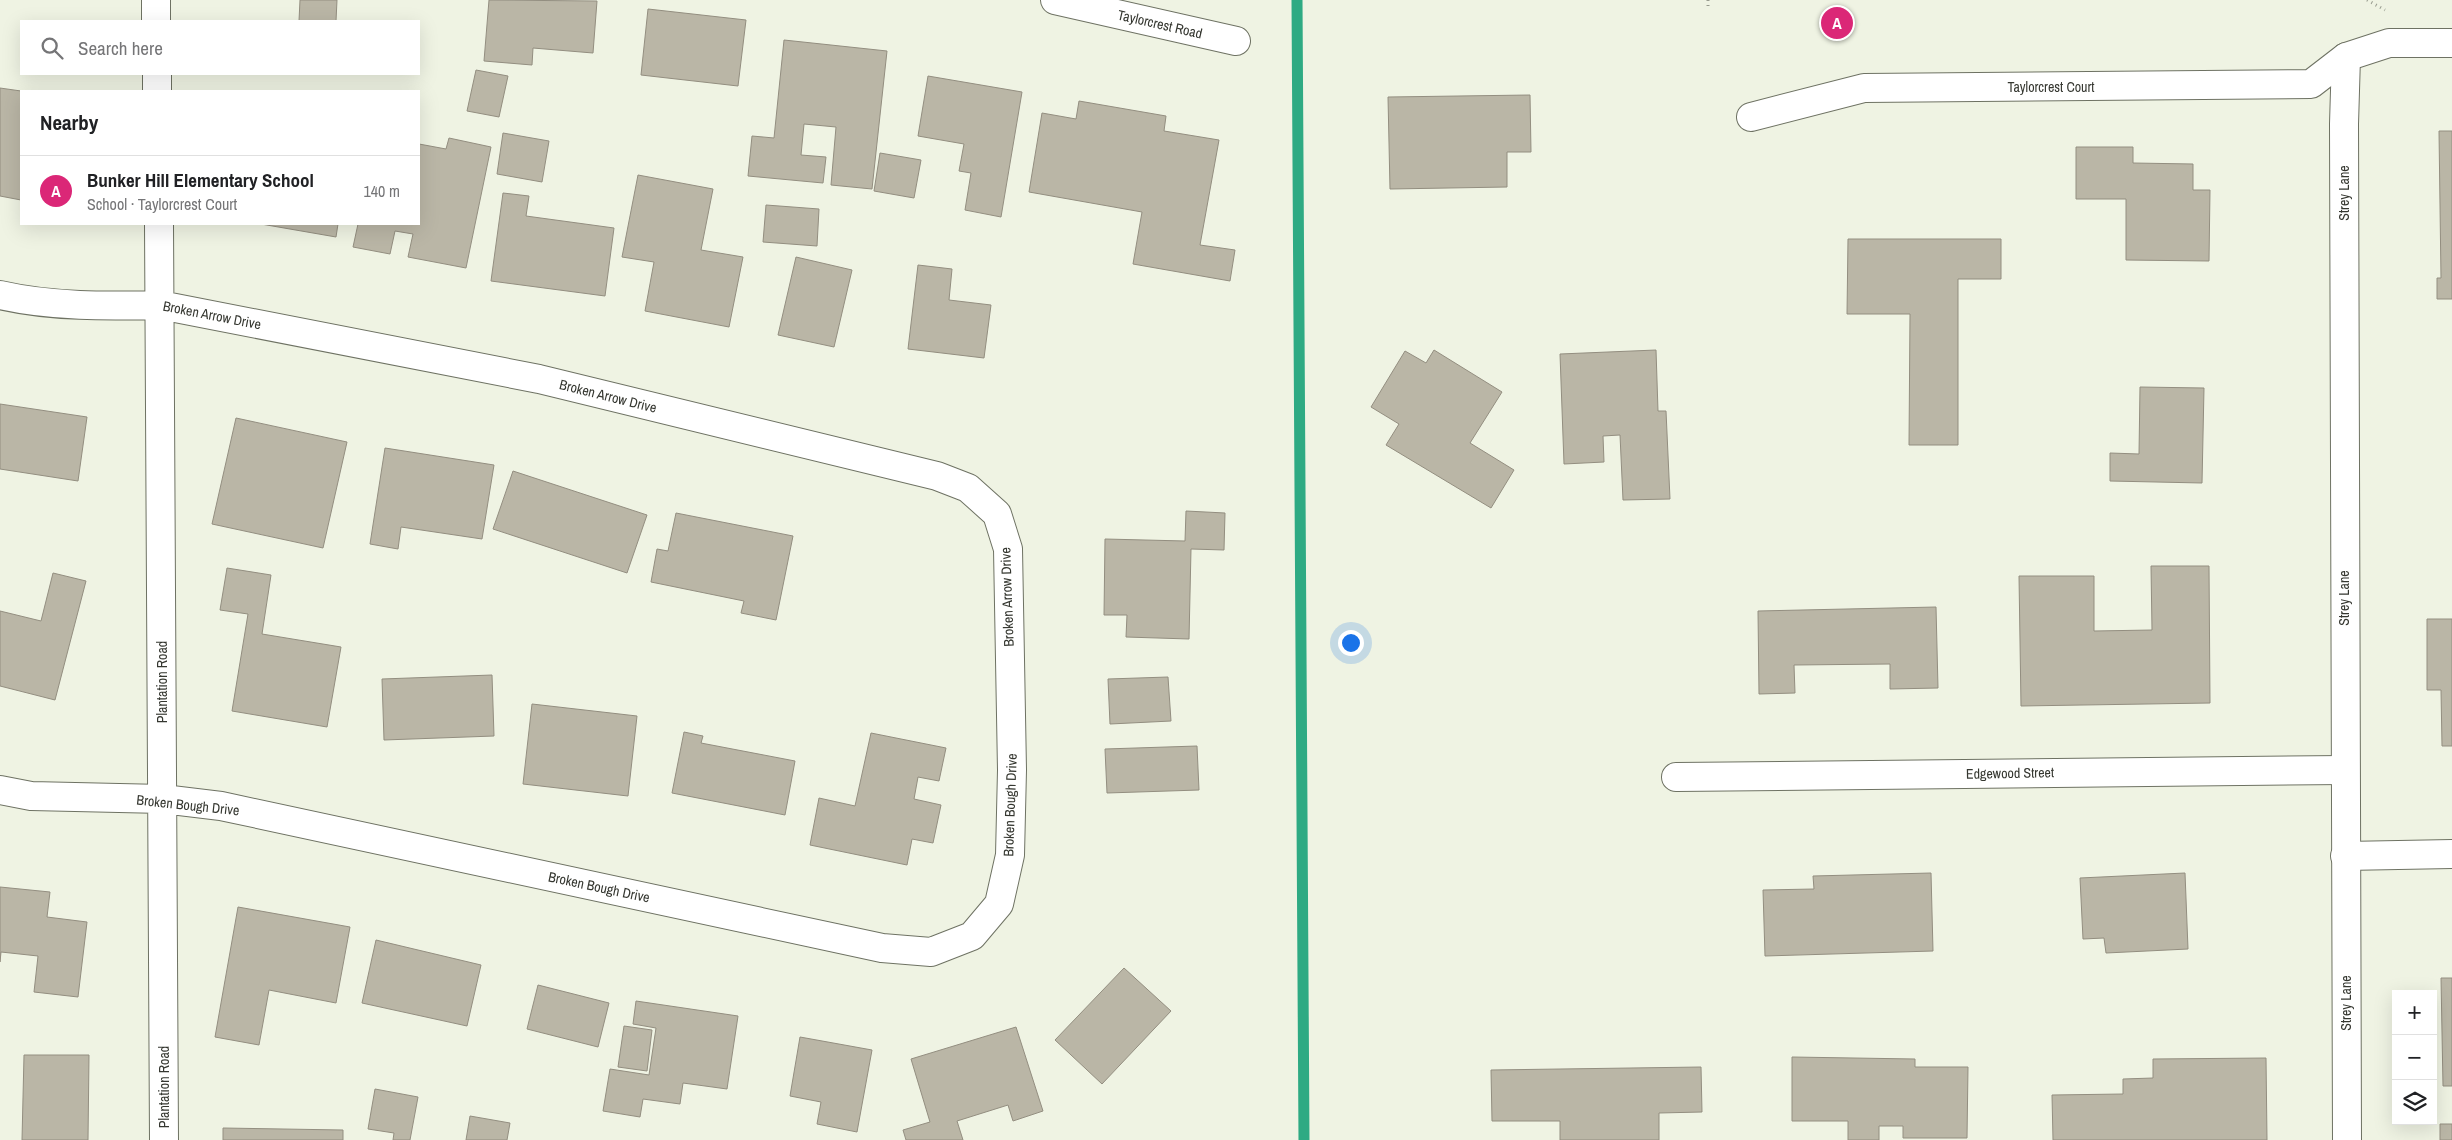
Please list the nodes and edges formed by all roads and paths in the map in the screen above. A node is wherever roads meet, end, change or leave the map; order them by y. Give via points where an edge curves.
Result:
1 (156, 0) edge
2 (1055, 0) edge
3 (1708, 0) edge
4 (2367, 0) edge
5 (1708, 6) dead end
6 (2384, 16) dead end
7 (156, 20) edge
8 (1236, 41) dead end
9 (2452, 43) edge
10 (2346, 57) junction
11 (157, 75) edge
12 (157, 90) edge
13 (1751, 117) dead end
14 (159, 225) edge
15 (0, 295) edge
16 (160, 305) junction
17 (1011, 720) joint
18 (2345, 770) junction
19 (1676, 777) dead end
20 (0, 790) edge
21 (163, 799) junction
22 (2452, 854) edge
23 (2345, 856) junction
24 (164, 1140) edge
25 (2346, 1140) edge

1 - 7 street
2 - 8 street, Taylorcrest Road
3 - 5 path
4 - 6 path via 2387,12
9 - 10 street via 2389,43
10 - 13 street, Taylorcrest Court via 2311,84 1864,88
10 - 18 street, Strey Lane
11 - 12 street
14 - 16 street, Plantation Road
15 - 16 street, Broken Arrow Drive via 35,302
16 - 17 street, Broken Arrow Drive via 539,379 937,476 968,488 997,514 1008,549
16 - 21 street, Plantation Road
17 - 21 street, Broken Bough Drive via 1010,854 999,904 972,936 932,952 882,948 230,808
18 - 19 street, Edgewood Street
18 - 23 street, Strey Lane
20 - 21 street, Broken Bough Drive via 31,796
21 - 24 street, Plantation Road
22 - 23 street
23 - 25 street, Strey Lane

